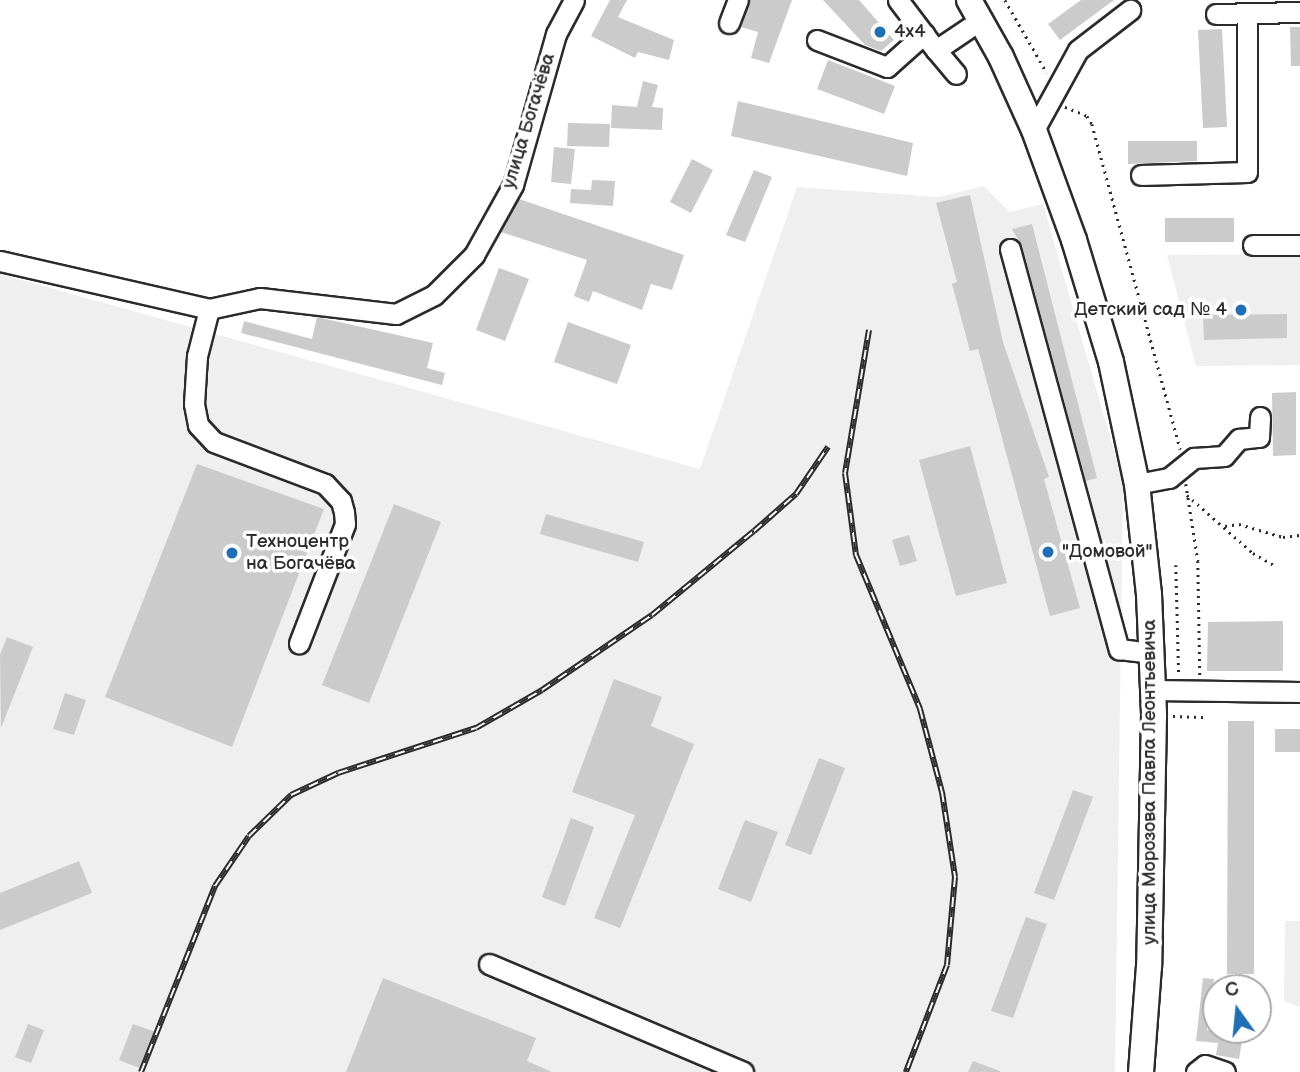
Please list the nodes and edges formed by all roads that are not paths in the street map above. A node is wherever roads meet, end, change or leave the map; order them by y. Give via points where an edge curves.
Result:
1 (574, 0) edge
2 (738, 0) edge
3 (898, 0) edge
4 (952, 0) edge
5 (969, 0) edge
6 (1130, 10) dead end
7 (1300, 12) edge
8 (1247, 13) junction
9 (1216, 14) dead end
10 (729, 23) dead end
11 (969, 28) junction
12 (924, 34) junction
13 (817, 40) dead end
14 (936, 50) junction
15 (956, 74) dead end
16 (1034, 130) junction
17 (1141, 175) dead end
18 (1253, 245) dead end
19 (1300, 245) edge
20 (1010, 249) dead end
21 (0, 261) edge
22 (209, 309) junction
23 (1260, 417) dead end
24 (1136, 484) junction
25 (299, 643) dead end
26 (1153, 653) junction
27 (1153, 690) junction
28 (1300, 692) edge
29 (489, 964) dead end
30 (743, 1072) edge
31 (1141, 1072) edge
32 (1196, 1072) edge
33 (1226, 1072) edge

1 - 22 street, улица Богачёва via 556,34 513,185 474,255 434,295 396,314 260,298
2 - 10 street
3 - 12 street
4 - 11 main road, улица Морозова Павла Леонтьевича
5 - 16 main road, улица Морозова Павла Леонтьевича
6 - 16 street via 1078,50
7 - 8 street
8 - 9 street
8 - 17 street via 1247,172
11 - 14 street
11 - 16 main road, улица Морозова Павла Леонтьевича via 1012,105
12 - 13 street via 887,67
12 - 14 street
14 - 15 street
16 - 24 main road, улица Морозова Павла Леонтьевича via 1111,362
18 - 19 street
20 - 26 street via 1119,649
21 - 22 street
22 - 25 street via 197,356 194,404 198,425 214,442 325,484 341,500 345,524
23 - 24 street via 1259,437 1239,439 1224,456 1194,458 1169,478
24 - 26 main road, улица Морозова Павла Леонтьевича
26 - 27 main road, улица Морозова Павла Леонтьевича
27 - 28 street
27 - 31 main road, улица Морозова Павла Леонтьевича via 1149,940
29 - 30 street
32 - 33 street via 1205,1065

